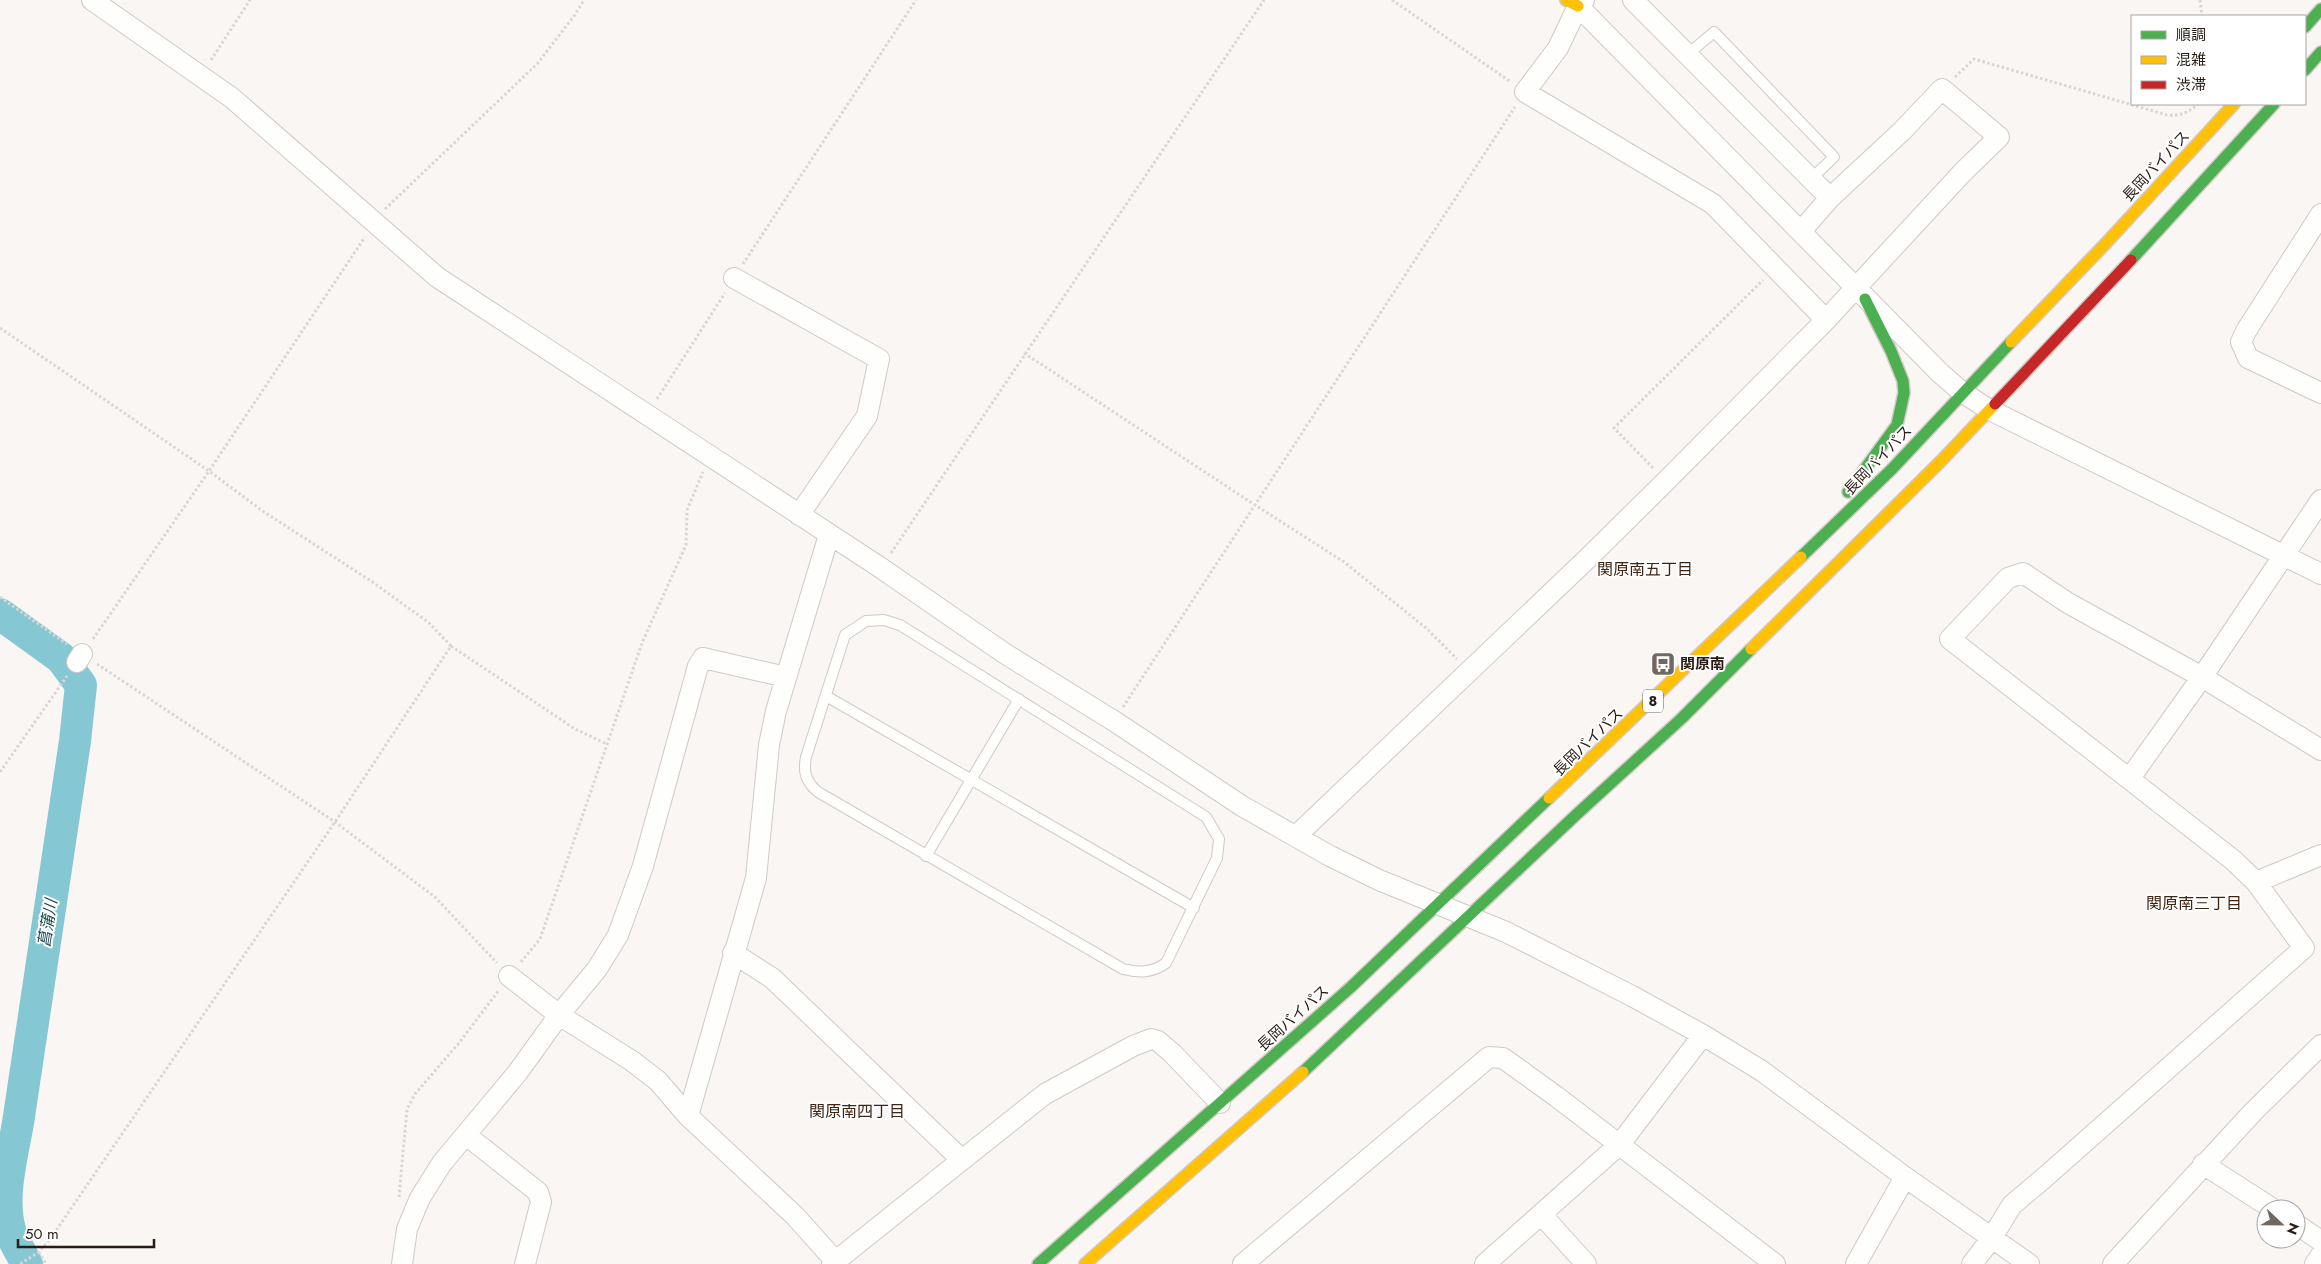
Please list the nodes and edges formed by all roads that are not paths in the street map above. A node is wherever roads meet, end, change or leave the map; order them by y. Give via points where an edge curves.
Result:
1 (92, 0) edge
2 (1633, 0) edge
3 (1575, 1) edge
4 (2321, 9) edge
5 (2306, 26) edge
6 (2321, 52) edge
7 (1688, 54) junction
8 (2306, 69) edge
9 (2233, 105) edge
10 (2273, 105) edge
11 (1810, 180) junction
12 (1830, 198) junction
13 (2321, 214) edge
14 (1801, 231) junction
15 (734, 278) road end
16 (1860, 293) junction
17 (1826, 320) junction
18 (1962, 392) junction
19 (2321, 393) edge
20 (1988, 409) junction
21 (2321, 500) edge
22 (799, 515) junction
23 (829, 535) junction
24 (2284, 556) junction
25 (1793, 565) junction
26 (2321, 574) edge
27 (786, 677) junction
28 (2202, 677) junction
29 (826, 696) junction
30 (1018, 698) junction
31 (2321, 750) edge
32 (2130, 778) junction
33 (970, 780) junction
34 (1296, 836) junction
35 (2321, 855) edge
36 (926, 856) junction
37 (2256, 882) junction
38 (1438, 904) junction
39 (1194, 908) junction
40 (1467, 917) junction
41 (733, 953) junction
42 (509, 976) road end
43 (560, 1015) junction
44 (1703, 1035) junction
45 (2321, 1045) edge
46 (2314, 1065) edge
47 (1220, 1104) junction
48 (688, 1116) junction
49 (466, 1135) junction
50 (1620, 1144) junction
51 (962, 1160) junction
52 (2203, 1164) junction
53 (1905, 1177) junction
54 (2257, 1199) edge
55 (1541, 1214) junction
56 (2306, 1231) edge
57 (1991, 1239) junction
58 (2321, 1241) edge
59 (2321, 1255) edge
60 (835, 1263) edge
61 (402, 1264) edge
62 (524, 1264) edge
63 (1038, 1264) edge
64 (1085, 1264) edge
65 (1244, 1264) edge
66 (1485, 1264) edge
67 (1586, 1264) edge
68 (1775, 1264) edge
69 (1856, 1264) edge
70 (1972, 1264) edge
71 (2029, 1264) edge
72 (2113, 1264) edge
73 (2315, 1264) edge

1 - 22 street via 232,98 437,277
2 - 7 street
3 - 14 street
3 - 17 street via 1558,48 1526,92 1714,204
4 - 5 highway
6 - 8 highway
7 - 11 street
7 - 11 lane via 1714,32 1834,157
9 - 18 highway, 長岡バイパス / 8
10 - 20 highway, 8 via 2137,254
11 - 12 street
12 - 14 street
12 - 16 street via 1942,89 1999,136 1962,172
13 - 19 street via 2241,342 2248,358
14 - 16 street
15 - 22 street via 879,359 868,416
16 - 17 street
16 - 18 street
16 - 25 highway via 1903,381 1902,410 1888,440
17 - 34 street via 1666,481
18 - 20 street
18 - 25 highway, 長岡バイパス / 8 via 1892,469
20 - 24 street
20 - 40 highway, 8 via 1940,462 1688,712
21 - 24 street
22 - 23 street
23 - 27 street
23 - 34 street via 1004,653 1242,806
24 - 26 street
24 - 28 street
25 - 38 highway, 長岡バイパス / 8
27 - 41 street via 769,745 756,878
27 - 43 street via 703,658 698,666 643,866 624,919 608,953
28 - 31 street
28 - 32 street
28 - 32 street via 2068,603 2023,573 2008,578 1950,639
29 - 30 lane via 846,635 866,621 884,620 900,625
29 - 33 lane
29 - 36 lane via 804,766 808,784
30 - 33 lane
30 - 39 lane via 1206,817 1214,829 1219,849
32 - 37 street
33 - 36 lane
33 - 39 lane
34 - 38 street via 1379,880
35 - 37 street
36 - 39 lane via 1123,969 1137,972 1158,969 1166,963
37 - 57 street via 2304,948 2012,1205
38 - 40 street
38 - 47 highway, 長岡バイパス / 8
40 - 44 street via 1506,932
40 - 64 highway, 8 via 1318,1060
41 - 48 street
41 - 51 street via 772,978
42 - 43 street
43 - 48 street via 632,1061 658,1082
43 - 49 street
44 - 50 street
44 - 53 street via 1762,1071
45 - 46 street
46 - 52 street via 2253,1112
47 - 51 street via 1172,1053 1152,1039 1045,1094
47 - 63 highway, 長岡バイパス / 8
48 - 60 street via 795,1216
49 - 61 street via 442,1163 420,1198 407,1229
49 - 62 street via 541,1196
50 - 55 street
50 - 65 street via 1503,1058 1490,1057
50 - 68 street
51 - 60 street
52 - 54 street
52 - 72 street
53 - 57 street
53 - 69 street
55 - 66 street
55 - 67 street
56 - 58 street
57 - 70 street
57 - 71 street
59 - 73 street

